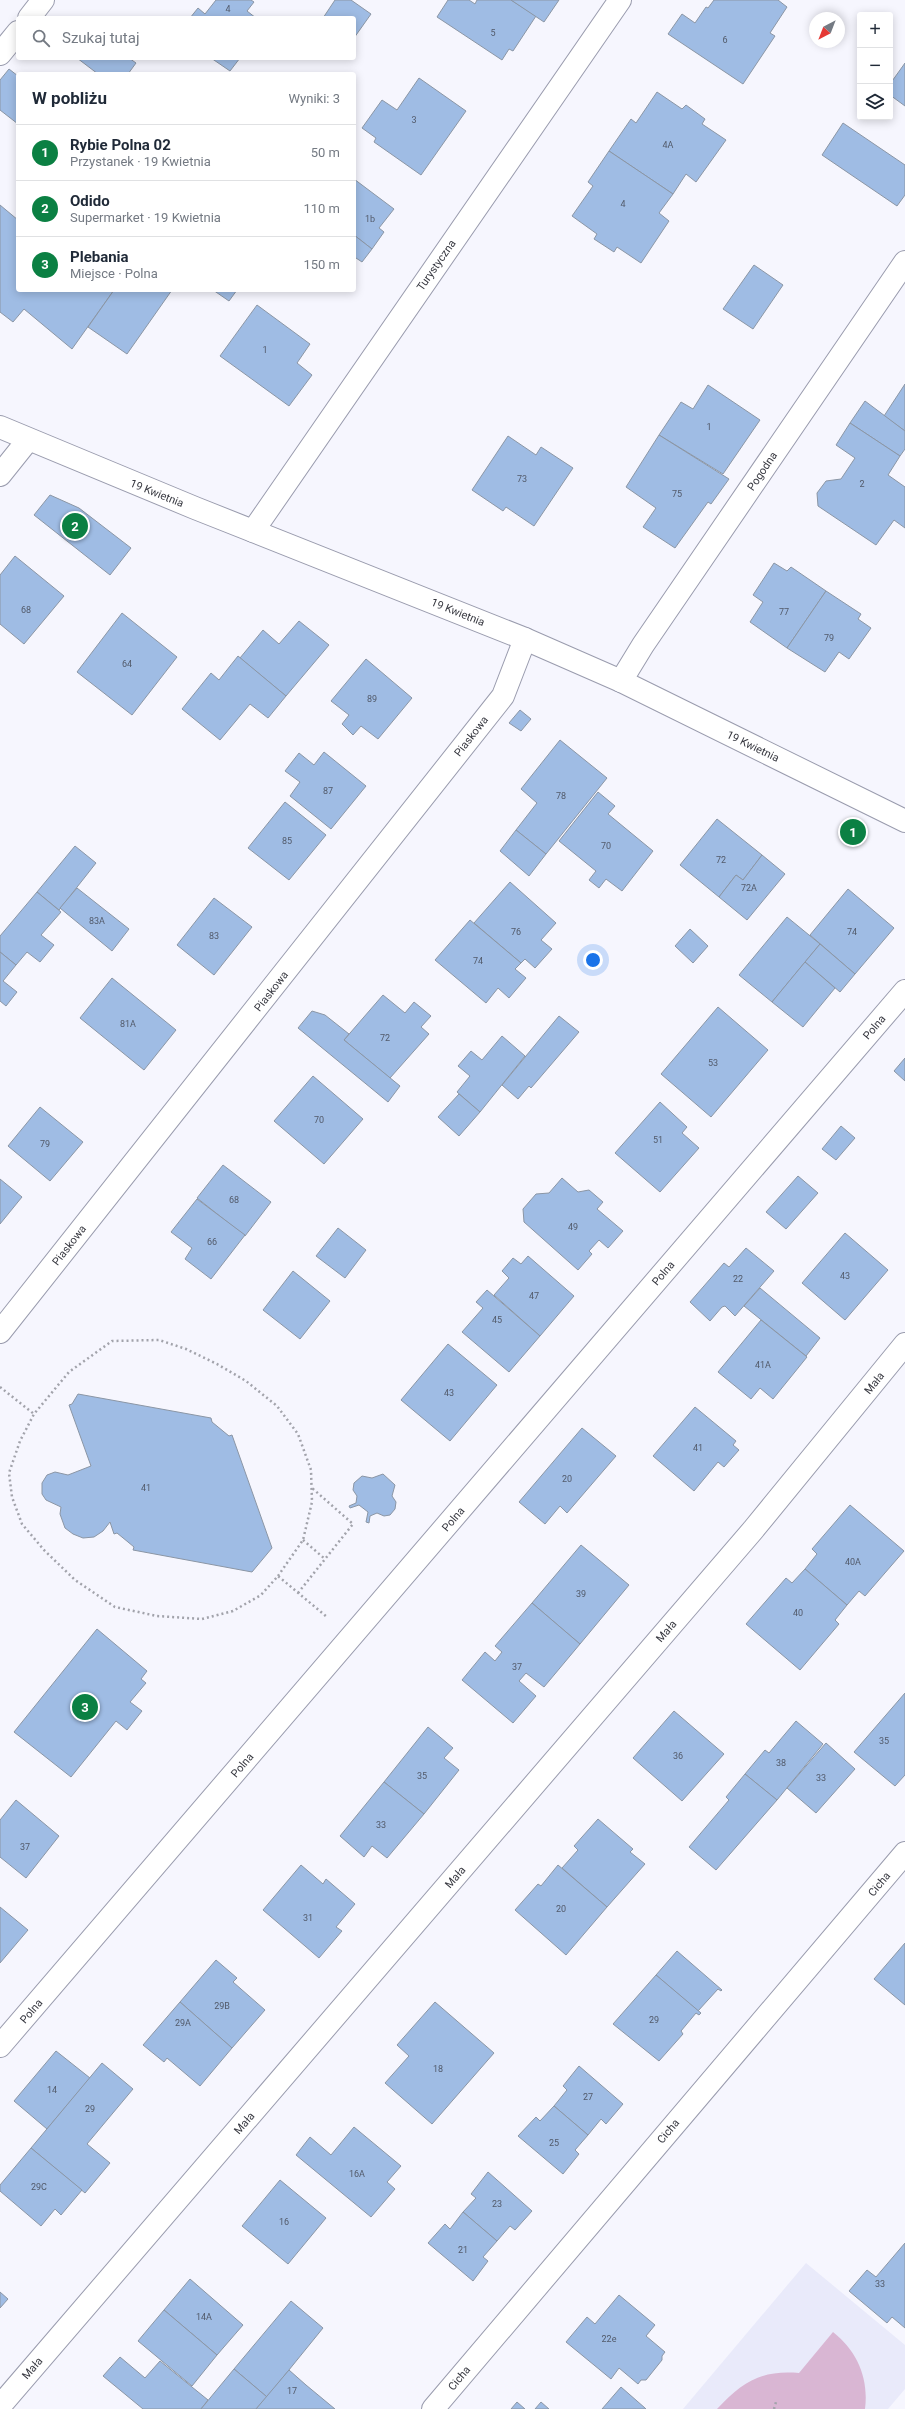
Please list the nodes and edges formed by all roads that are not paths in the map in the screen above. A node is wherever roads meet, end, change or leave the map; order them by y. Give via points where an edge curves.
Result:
1 (43, 0) edge
2 (620, 0) edge
3 (31, 16) edge
4 (16, 34) edge
5 (0, 54) edge
6 (905, 262) edge
7 (0, 427) edge
8 (28, 440) junction
9 (0, 475) edge
10 (253, 531) junction
11 (525, 639) junction
12 (621, 681) junction
13 (905, 821) edge
14 (905, 991) edge
15 (0, 1332) edge
16 (905, 1344) edge
17 (905, 1853) edge
18 (0, 2046) edge
19 (0, 2406) edge
20 (433, 2409) edge

1 - 3 street
2 - 10 street, Turystyczna
4 - 5 street
6 - 12 street, Pogodna
7 - 8 street, 19 Kwietnia
8 - 9 street
8 - 10 street, 19 Kwietnia
10 - 11 street, 19 Kwietnia
11 - 12 street, 19 Kwietnia
11 - 15 street, Piaskowa via 503,696
12 - 13 street, 19 Kwietnia
14 - 18 street, Polna
16 - 19 street, Mała via 748,1536
17 - 20 street, Cicha

